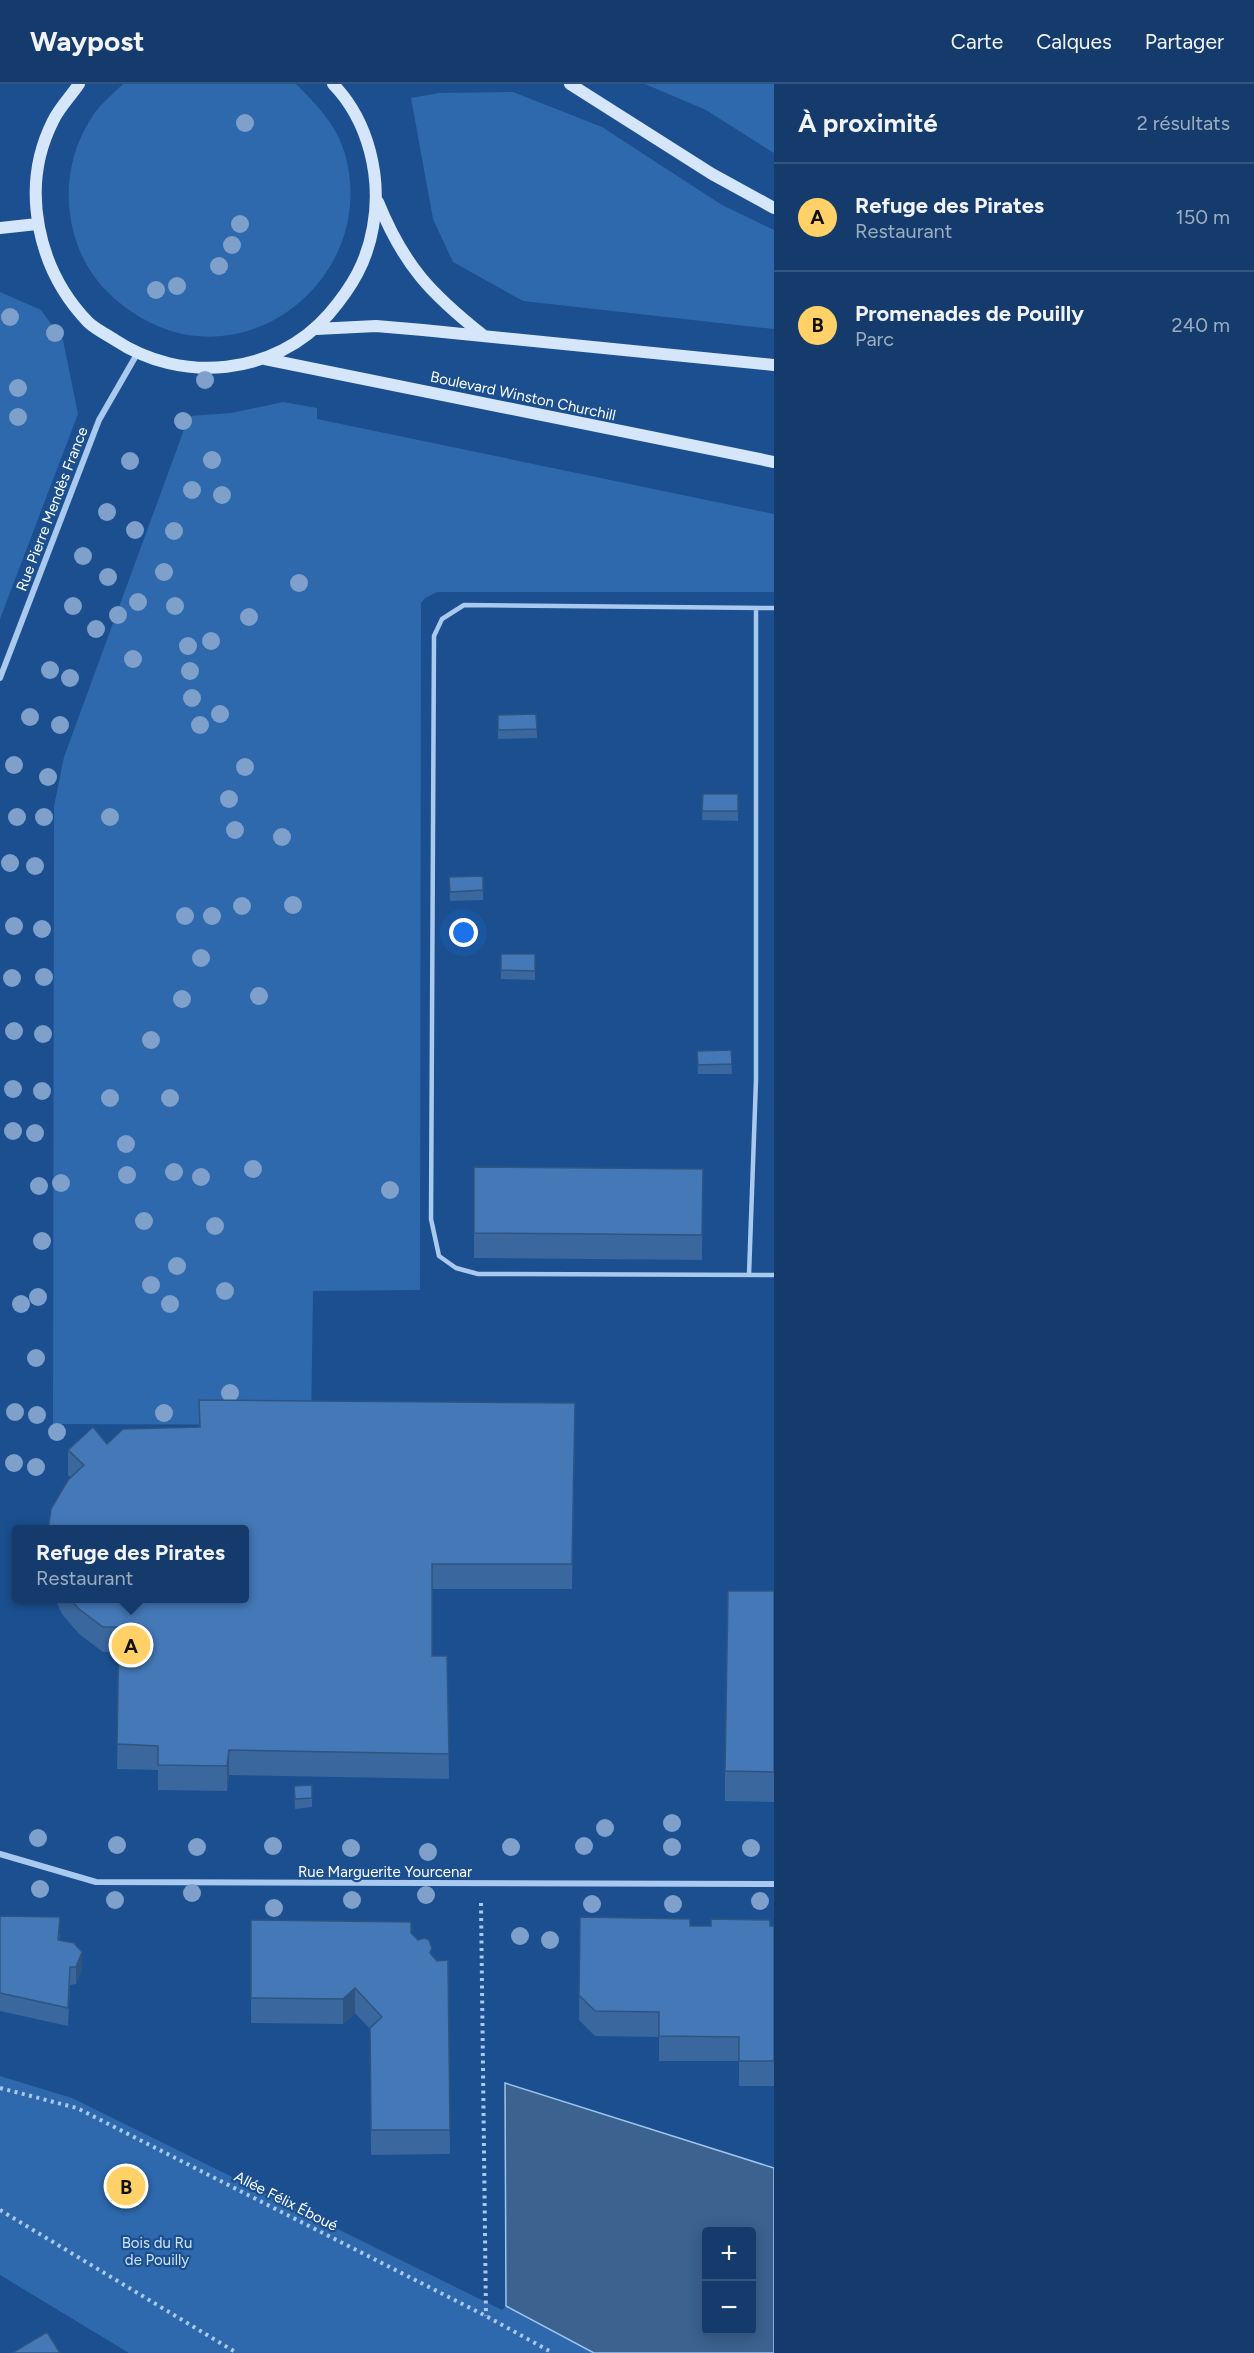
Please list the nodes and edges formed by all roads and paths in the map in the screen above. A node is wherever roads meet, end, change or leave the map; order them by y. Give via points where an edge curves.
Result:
1 (79, 84) edge
2 (570, 84) edge
3 (340, 86) edge
4 (378, 201) junction
5 (774, 208) edge
6 (37, 224) junction
7 (0, 228) edge
8 (316, 329) junction
9 (485, 337) junction
10 (137, 354) junction
11 (265, 359) junction
12 (774, 365) edge
13 (774, 462) edge
14 (756, 608) junction
15 (774, 608) edge
16 (0, 678) edge
17 (749, 1275) junction
18 (774, 1275) edge
19 (0, 1854) edge
20 (774, 1884) edge
21 (481, 1885) junction
22 (0, 2088) edge
23 (0, 2210) edge
24 (486, 2316) junction
25 (237, 2353) edge
26 (553, 2353) edge

1 - 6 street via 53,121 37,171
2 - 5 street via 712,174
3 - 4 street via 371,150
4 - 8 street via 369,252 349,290
4 - 9 street via 393,238 418,276 441,302
6 - 7 street
6 - 10 street via 55,278 68,296 89,323
8 - 9 street via 376,326
8 - 11 street
9 - 12 street
10 - 11 street via 179,367 223,368
10 - 16 street, Rue Pierre Mendès France via 99,420
11 - 13 street, Boulevard Winston Churchill
14 - 15 lane
14 - 17 lane via 756,1080
14 - 17 lane via 464,605 442,619 434,636 431,1219 439,1256 456,1268 478,1274
17 - 18 lane
19 - 21 street, Rue Marguerite Yourcenar via 96,1882
20 - 21 street, Rue Marguerite Yourcenar
21 - 24 path
22 - 24 path, Allée Félix Éboué via 76,2108
23 - 25 path
24 - 26 path, Allée Félix Éboué

